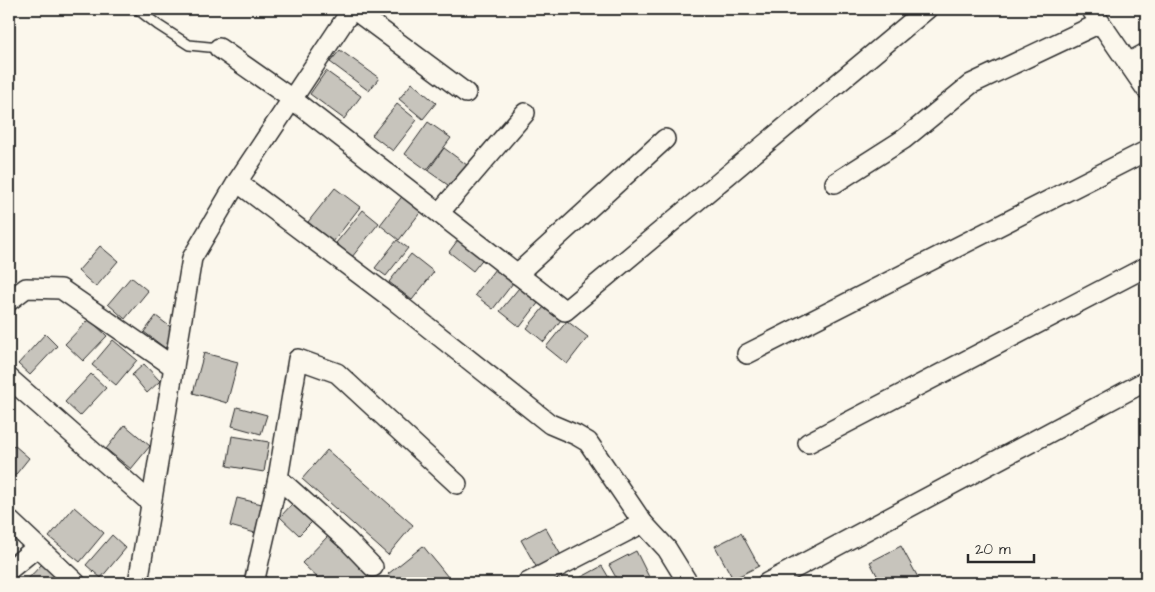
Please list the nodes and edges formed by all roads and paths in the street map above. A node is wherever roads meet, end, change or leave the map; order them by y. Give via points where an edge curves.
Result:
1 (137, 9) edge
2 (352, 9) edge
3 (927, 9) edge
4 (1096, 16) edge
5 (219, 48) joint
6 (1146, 53) edge
7 (1128, 63) junction
8 (1146, 89) edge
9 (466, 93) dead end
10 (292, 100) junction
11 (525, 113) dead end
12 (665, 139) dead end
13 (1146, 152) edge
14 (238, 182) junction
15 (835, 183) dead end
16 (439, 213) junction
17 (1146, 267) edge
18 (517, 274) junction
19 (9, 301) edge
20 (747, 354) dead end
21 (174, 367) junction
22 (9, 378) edge
23 (1146, 381) edge
24 (808, 443) dead end
25 (278, 478) junction
26 (457, 484) dead end
27 (151, 503) junction
28 (9, 520) edge
29 (643, 523) junction
30 (37, 548) junction
31 (373, 567) dead end
32 (9, 570) edge
33 (76, 583) edge
34 (138, 583) edge
35 (254, 583) edge
36 (527, 583) edge
37 (688, 583) edge
38 (766, 583) edge

1 - 5 lane via 189,45
2 - 9 street
2 - 10 street
3 - 18 street via 565,311
4 - 7 street
4 - 15 street via 971,84 904,139
5 - 10 street
6 - 7 street
7 - 8 street
10 - 14 street
10 - 16 street
11 - 16 street
12 - 18 street
13 - 20 street
14 - 21 street via 192,258
14 - 29 street via 550,424 588,442
16 - 18 street
17 - 24 street
19 - 21 street via 26,288 61,289
21 - 27 street
22 - 27 street
23 - 38 street
25 - 26 street via 298,359 337,374
25 - 31 street
25 - 35 street
27 - 34 street
28 - 30 street
29 - 36 street
29 - 37 street via 666,549
30 - 32 street
30 - 33 street

